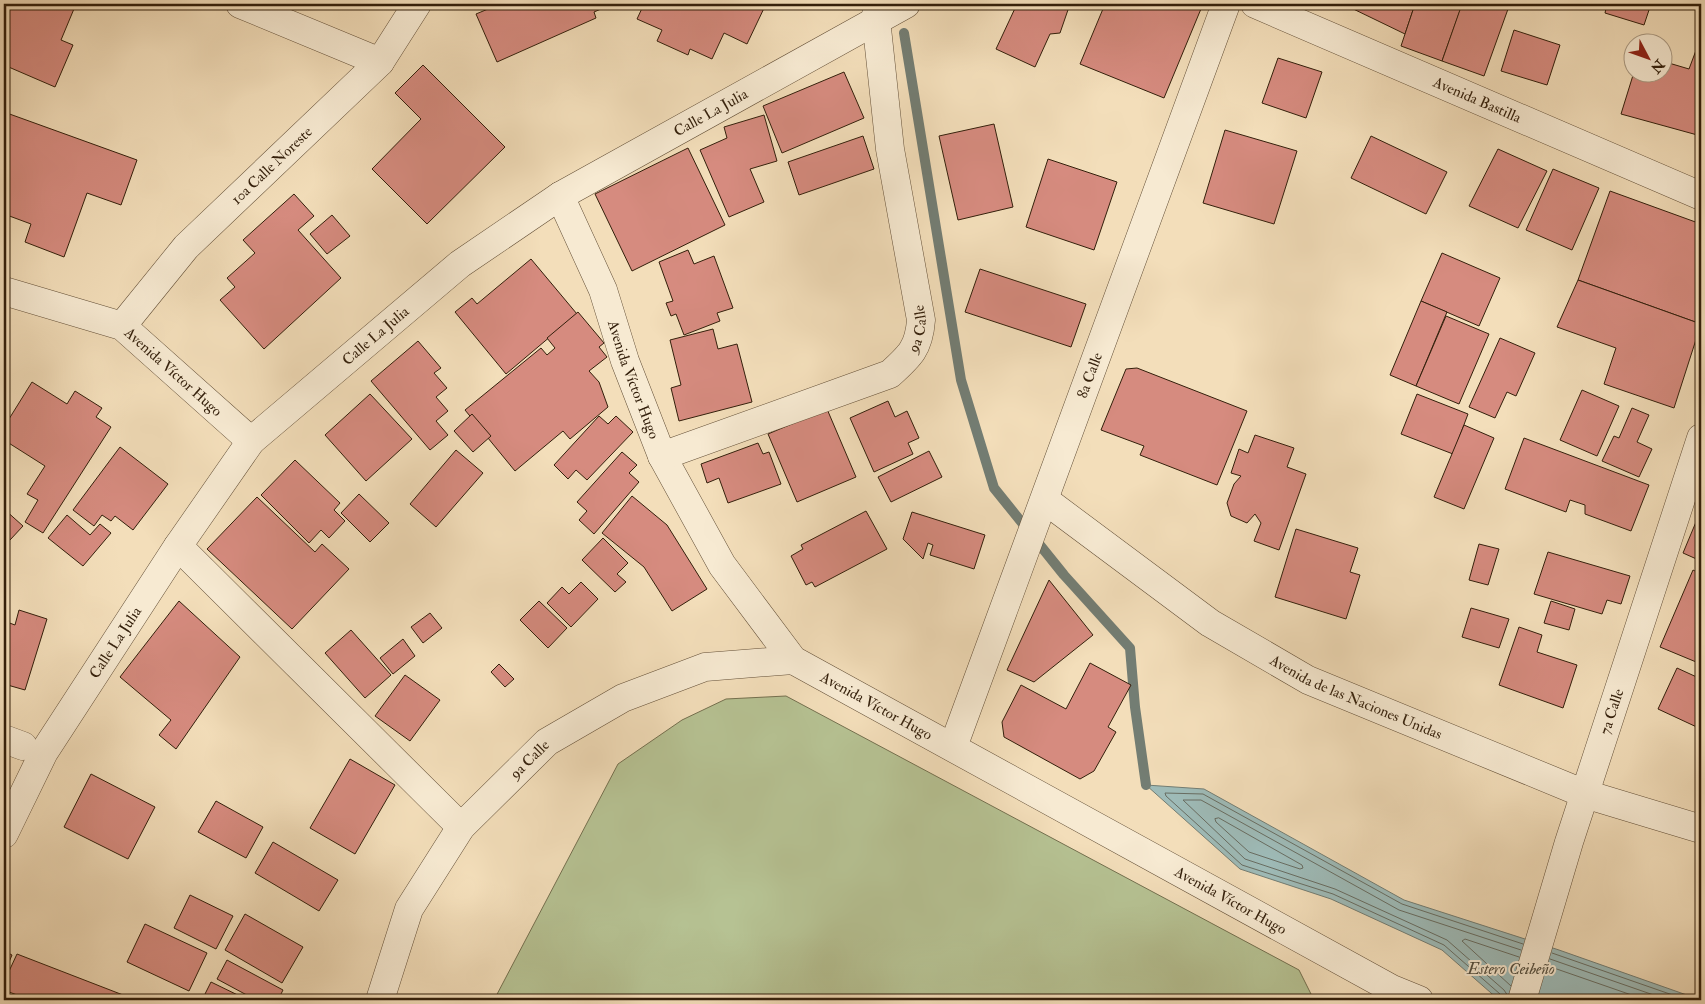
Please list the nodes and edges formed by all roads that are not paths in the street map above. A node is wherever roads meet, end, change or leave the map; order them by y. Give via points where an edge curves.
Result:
1 (240, 4) edge
2 (417, 4) edge
3 (906, 4) edge
4 (1226, 4) edge
5 (1255, 4) edge
6 (876, 11) edge
7 (380, 62) junction
8 (560, 196) junction
9 (1701, 196) edge
10 (4, 291) edge
11 (122, 326) junction
12 (1701, 438) edge
13 (251, 441) junction
14 (662, 456) junction
15 (1045, 500) junction
16 (178, 546) junction
17 (793, 660) junction
18 (954, 747) junction
19 (1585, 794) junction
20 (461, 827) junction
21 (1701, 829) edge
22 (4, 834) edge
23 (1524, 993) edge
24 (1389, 994) edge
25 (380, 1000) edge
26 (1419, 1000) edge

1 - 7 street
2 - 7 street, 10a Calle Noreste
3 - 6 street, Calle La Julia
4 - 15 street, 8a Calle
5 - 9 street, Avenida Bastilla
6 - 8 street, Calle La Julia
6 - 14 street, 9a Calle via 890,149 921,320 920,339 910,356 890,374
7 - 11 street, 10a Calle Noreste via 186,247
8 - 13 street, Calle La Julia via 460,264
8 - 14 street, Avenida Víctor Hugo via 603,290 624,361
10 - 11 street, Avenida Víctor Hugo
11 - 13 street, Avenida Víctor Hugo
12 - 19 street, 7a Calle
13 - 16 street, Calle La Julia
14 - 17 street, Avenida Víctor Hugo via 722,565
15 - 18 street, 8a Calle
15 - 19 street, Avenida de las Naciones Unidas via 1210,623 1308,680
16 - 20 street
16 - 22 street, Calle La Julia via 44,752
17 - 18 street, Avenida Víctor Hugo
17 - 20 street, 9a Calle via 704,667 623,698 547,742
18 - 24 street, Avenida Víctor Hugo
19 - 21 street, Avenida de las Naciones Unidas
19 - 23 street, 7a Calle
20 - 25 street, 9a Calle via 409,909
24 - 26 street, Avenida Víctor Hugo

